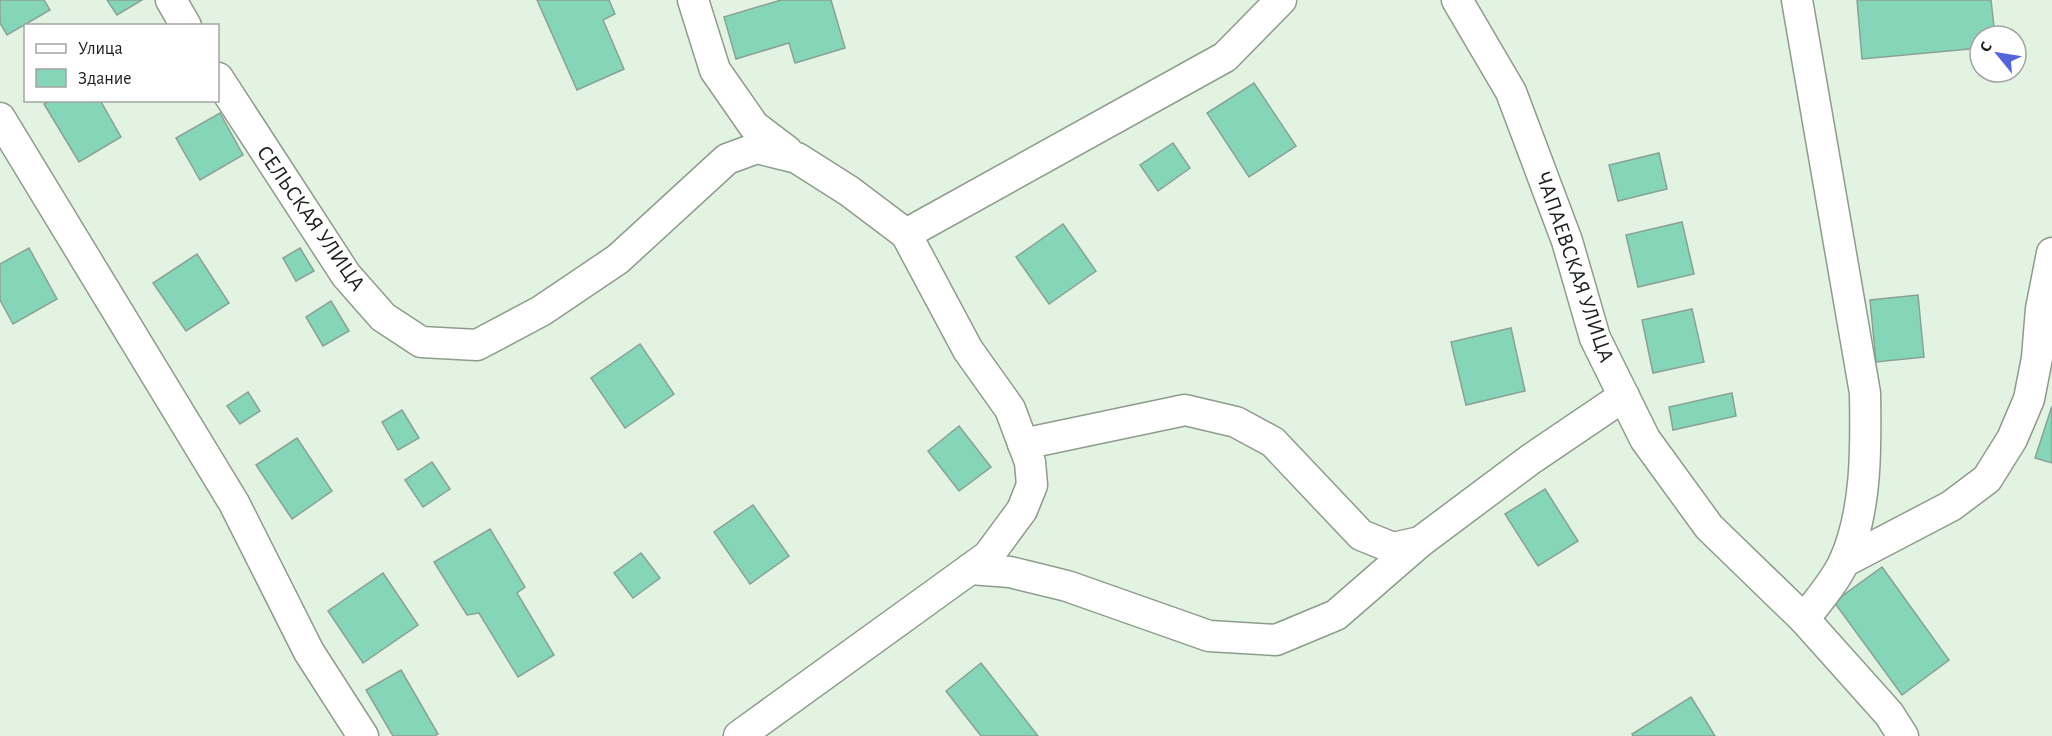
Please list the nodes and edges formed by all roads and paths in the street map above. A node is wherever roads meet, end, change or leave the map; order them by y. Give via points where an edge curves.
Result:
1 (171, 0) edge
2 (693, 0) edge
3 (1281, 0) edge
4 (1457, 0) edge
5 (1797, 0) edge
6 (185, 24) edge
7 (219, 80) edge
8 (0, 118) edge
9 (797, 159) junction
10 (906, 234) junction
11 (2052, 253) edge
12 (1624, 396) junction
13 (1023, 444) junction
14 (1420, 542) junction
15 (1844, 562) junction
16 (970, 569) junction
17 (1804, 619) junction
18 (363, 736) edge
19 (740, 736) edge
20 (1903, 736) edge

1 - 6 street
2 - 9 street via 716,70 754,126
3 - 10 street via 1225,57
4 - 12 street, ЧАПАЕВСКАЯ УЛИЦА via 1511,92 1567,241 1595,338
5 - 15 street via 1864,393 1866,439 1861,495
7 - 9 street, СЕЛЬСКАЯ УЛИЦА via 346,274 383,317 421,342 477,345 541,311 618,259 727,159 757,148
8 - 18 street via 234,503 309,652
9 - 10 street via 849,191
10 - 13 street via 968,350 1010,409
11 - 15 street via 2029,399 2012,439 1987,478 1952,506
12 - 14 street
12 - 17 street, ЧАПАЕВСКАЯ УЛИЦА via 1645,439 1709,527
13 - 14 street via 1185,410 1236,422 1273,442 1361,535 1393,548
13 - 16 street via 1032,485 1022,510 988,556
14 - 16 street via 1336,615 1276,640 1209,636 1067,586 1010,572
15 - 17 street
16 - 19 street
17 - 20 street, ЧАПАЕВСКАЯ УЛИЦА via 1889,714

